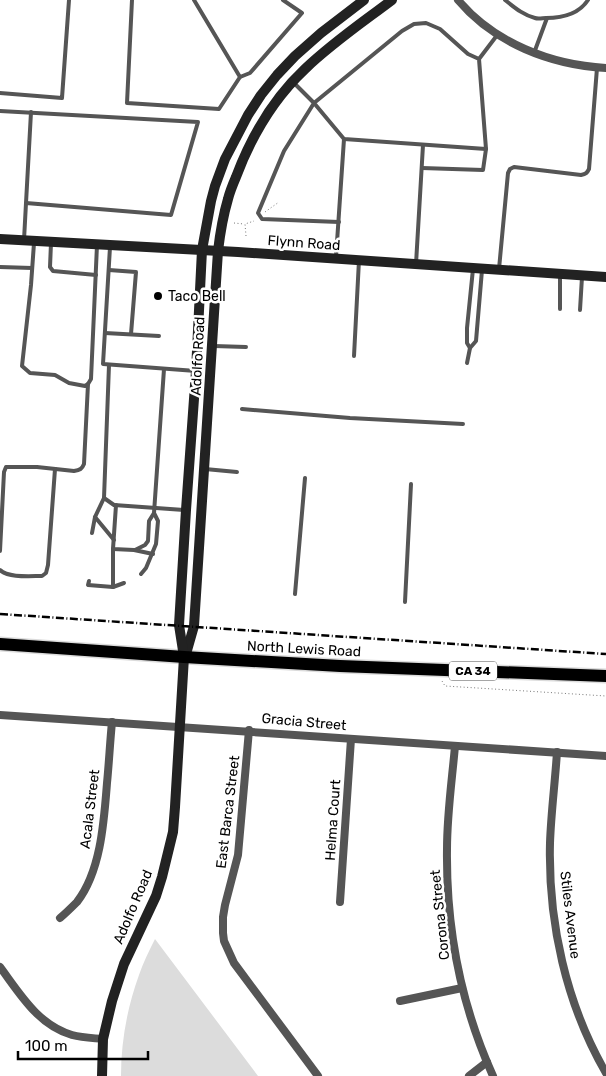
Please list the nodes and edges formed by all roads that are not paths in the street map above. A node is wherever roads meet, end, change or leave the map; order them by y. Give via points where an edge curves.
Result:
1 (68, 0) edge
2 (132, 0) edge
3 (194, 0) edge
4 (283, 0) edge
5 (364, 0) edge
6 (392, 0) edge
7 (458, 0) edge
8 (505, 0) edge
9 (588, 0) edge
10 (547, 18) junction
11 (498, 34) junction
12 (534, 53) junction
13 (479, 59) junction
14 (597, 68) junction
15 (606, 68) edge
16 (240, 77) junction
17 (292, 82) junction
18 (0, 93) edge
19 (314, 103) junction
20 (0, 111) edge
21 (31, 112) junction
22 (344, 139) junction
23 (423, 145) junction
24 (486, 149) junction
25 (422, 168) junction
26 (26, 203) junction
27 (339, 222) junction
28 (0, 238) edge
29 (29, 240) junction
30 (51, 242) junction
31 (97, 244) junction
32 (110, 245) junction
33 (202, 250) junction
34 (218, 251) junction
35 (336, 259) junction
36 (359, 260) junction
37 (416, 264) junction
38 (0, 268) edge
39 (32, 268) junction
40 (478, 268) junction
41 (499, 269) junction
42 (109, 270) junction
43 (560, 273) junction
44 (96, 275) junction
45 (582, 275) junction
46 (606, 277) edge
47 (560, 309) dead end
48 (580, 310) dead end
49 (105, 333) junction
50 (131, 334) junction
51 (159, 336) dead end
52 (212, 346) junction
53 (246, 347) dead end
54 (470, 348) junction
55 (354, 356) dead end
56 (467, 363) dead end
57 (109, 365) junction
58 (164, 369) junction
59 (196, 371) junction
60 (88, 384) junction
61 (242, 409) dead end
62 (464, 424) dead end
63 (55, 469) junction
64 (205, 469) junction
65 (237, 472) dead end
66 (305, 478) dead end
67 (411, 484) dead end
68 (104, 498) junction
69 (116, 505) junction
70 (154, 508) junction
71 (186, 510) junction
72 (154, 514) junction
73 (95, 517) junction
74 (92, 533) dead end
75 (114, 540) junction
76 (113, 549) junction
77 (0, 550) edge
78 (134, 550) junction
79 (153, 554) junction
80 (0, 570) edge
81 (141, 574) dead end
82 (89, 581) dead end
83 (124, 583) dead end
84 (113, 587) junction
85 (295, 594) dead end
86 (405, 602) dead end
87 (0, 644) edge
88 (184, 657) junction
89 (606, 676) edge
90 (0, 715) edge
91 (112, 722) junction
92 (180, 726) junction
93 (249, 730) junction
94 (351, 739) junction
95 (455, 746) junction
96 (557, 752) junction
97 (606, 756) edge
98 (340, 902) dead end
99 (60, 918) dead end
100 (1, 970) edge
101 (462, 988) junction
102 (400, 1001) dead end
103 (103, 1039) junction
104 (487, 1062) junction
105 (606, 1073) edge
106 (102, 1076) edge
107 (318, 1076) edge
108 (469, 1076) edge
109 (493, 1076) edge

1 - 18 lane via 62,98
2 - 16 lane via 127,102 219,109
3 - 16 lane
4 - 16 lane via 302,13 250,73
5 - 33 main road, Adolfo Road via 295,56 248,114 214,186
6 - 17 main road, Adolfo Road via 330,47
7 - 11 street
8 - 10 lane via 536,18
9 - 10 lane via 572,14
10 - 12 lane
11 - 12 street
11 - 13 lane
12 - 14 street via 582,67
13 - 19 lane via 468,54 440,29 426,23 414,24
13 - 24 lane
14 - 15 street
14 - 41 lane via 589,169 581,175 510,169
17 - 19 lane
17 - 34 main road, Adolfo Road via 250,142 228,198
19 - 22 lane
19 - 27 lane via 284,151 258,214 262,219
20 - 21 lane
21 - 26 lane
21 - 26 lane via 198,122 172,215
22 - 23 lane
22 - 27 lane
23 - 24 lane
23 - 25 lane
24 - 25 lane via 484,170
25 - 37 lane
26 - 29 lane
27 - 35 lane
28 - 29 main road, Flynn Road
29 - 30 main road, Flynn Road
29 - 39 lane
30 - 31 main road, Flynn Road
30 - 44 lane via 52,271
31 - 32 main road, Flynn Road
31 - 44 lane
32 - 33 main road, Flynn Road
32 - 42 lane
33 - 34 main road, Flynn Road
33 - 59 main road, Adolfo Road
34 - 35 main road, Flynn Road
34 - 52 main road, Adolfo Road
35 - 36 main road, Flynn Road
36 - 37 main road, Flynn Road
36 - 55 lane
37 - 40 main road, Flynn Road
38 - 39 lane
39 - 60 lane via 22,366 30,373 55,375 69,383
40 - 41 main road, Flynn Road
40 - 54 lane via 467,328
40 - 54 lane via 476,341
41 - 43 main road, Flynn Road
42 - 49 lane
42 - 50 lane via 136,272
43 - 45 main road, Flynn Road
43 - 47 lane
44 - 60 lane via 91,379
45 - 46 main road, Flynn Road
45 - 48 lane
49 - 50 lane
49 - 57 lane via 104,364
50 - 51 lane
52 - 53 lane
52 - 64 main road, Adolfo Road
54 - 56 lane
57 - 58 lane
57 - 68 lane
58 - 59 lane
58 - 70 lane
59 - 71 main road, Adolfo Road
60 - 63 lane via 84,464 74,471
61 - 62 lane
63 - 77 lane via 6,467
63 - 80 lane via 46,573 42,576 8,575
64 - 65 lane
64 - 88 main road, Adolfo Road via 194,626
66 - 85 lane
67 - 86 lane
68 - 69 lane
68 - 73 lane
69 - 70 lane
69 - 75 lane
70 - 71 lane
70 - 72 lane
71 - 88 main road, Adolfo Road via 179,625
72 - 78 lane via 149,521 148,541
72 - 79 lane via 158,521
73 - 74 lane
73 - 75 lane
75 - 76 lane
76 - 78 lane
76 - 84 lane
78 - 79 lane
79 - 81 lane
82 - 84 lane via 88,585
83 - 84 lane
87 - 88 main road, North Lewis Road / CA 34
88 - 89 main road, North Lewis Road / CA 34
88 - 92 main road, Adolfo Road
90 - 91 street, Gracia Street
91 - 92 street, Gracia Street
91 - 99 street, Acala Street via 105,811 93,871 77,901
92 - 93 street, Gracia Street
92 - 103 main road, Adolfo Road via 173,832 168,859 156,896 124,964
93 - 94 street, Gracia Street
93 - 107 street, East Barca Street via 238,855 224,905 224,941 234,963
94 - 95 street, Gracia Street
94 - 98 street, Helma Court
95 - 96 street, Gracia Street
95 - 101 street, Corona Street via 446,849 448,896
96 - 97 street, Gracia Street
96 - 105 street, Stiles Avenue via 550,844 554,914 572,995
100 - 103 street via 29,1006 49,1024 73,1035
101 - 102 street
101 - 104 street, Corona Street
103 - 106 main road, Adolfo Road
104 - 108 street
104 - 109 street, Corona Street

